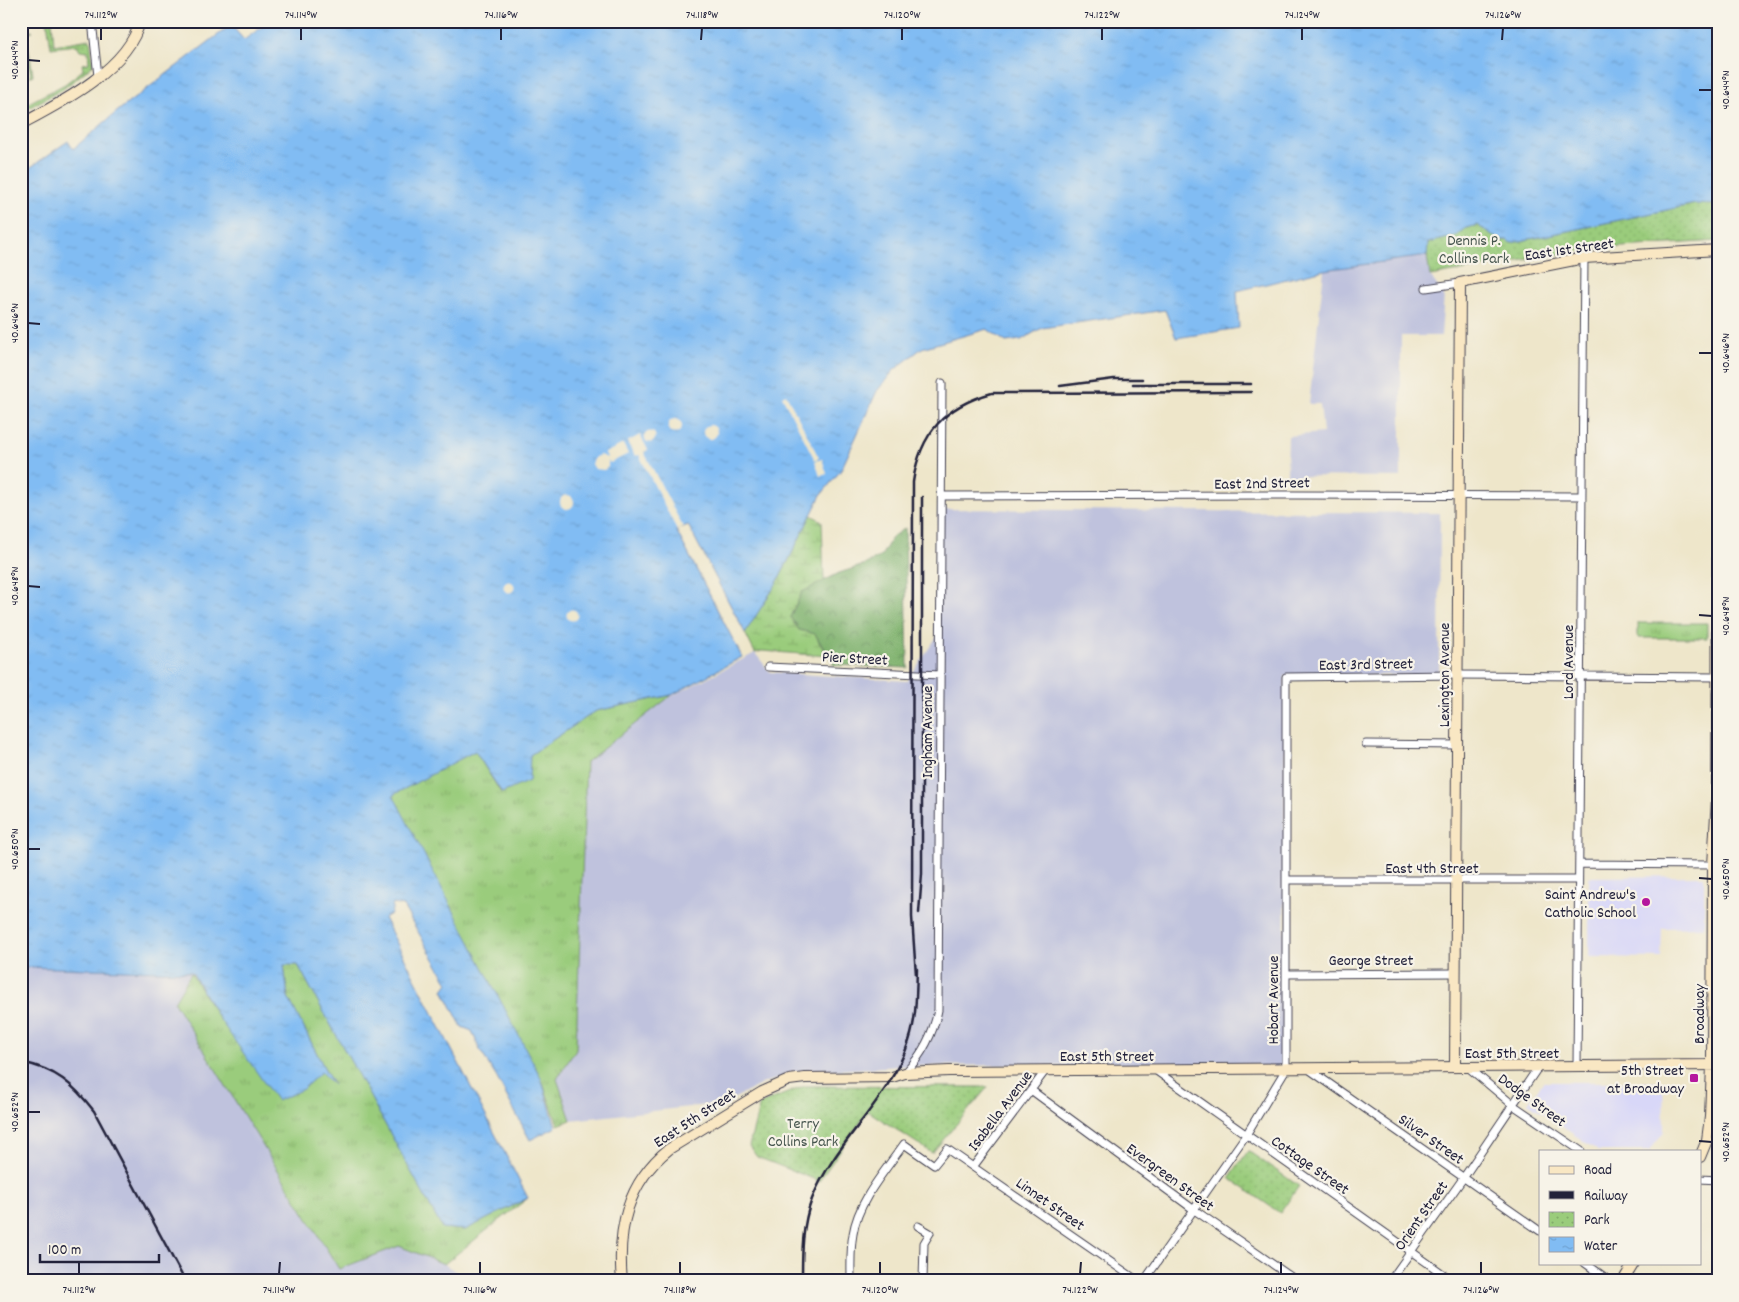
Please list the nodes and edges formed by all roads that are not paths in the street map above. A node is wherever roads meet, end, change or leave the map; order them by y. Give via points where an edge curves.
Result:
1 (92, 21) edge
2 (140, 21) edge
3 (98, 76) junction
4 (21, 124) edge
5 (1718, 250) edge
6 (1584, 258) junction
7 (1460, 283) junction
8 (1426, 288) dead end
9 (942, 383) dead end
10 (942, 496) junction
11 (1459, 496) junction
12 (1582, 496) junction
13 (1718, 510) edge
14 (1717, 600) edge
15 (768, 667) dead end
16 (940, 675) junction
17 (1458, 675) junction
18 (1580, 675) junction
19 (1717, 676) edge
20 (1286, 677) joint
21 (1366, 744) dead end
22 (1458, 745) junction
23 (1579, 864) junction
24 (1713, 865) junction
25 (1715, 878) edge
26 (1286, 880) junction
27 (1578, 880) junction
28 (1457, 881) junction
29 (1715, 971) edge
30 (1455, 973) junction
31 (1286, 974) junction
32 (1715, 1065) edge
33 (1539, 1066) junction
34 (1455, 1067) junction
35 (1577, 1067) junction
36 (1307, 1068) junction
37 (1469, 1068) junction
38 (1154, 1069) junction
39 (1286, 1069) junction
40 (1046, 1070) junction
41 (905, 1073) junction
42 (1032, 1090) junction
43 (1513, 1105) junction
44 (1246, 1135) junction
45 (947, 1149) joint
46 (1580, 1150) edge
47 (1702, 1151) edge
48 (973, 1167) junction
49 (1464, 1177) junction
50 (1702, 1179) edge
51 (1718, 1180) edge
52 (1194, 1209) junction
53 (918, 1226) dead end
54 (1539, 1230) edge
55 (1411, 1252) junction
56 (1586, 1264) edge
57 (1633, 1264) edge
58 (622, 1281) edge
59 (851, 1281) edge
60 (923, 1281) edge
61 (1138, 1281) edge
62 (1144, 1281) edge
63 (1297, 1281) edge
64 (1390, 1281) edge
65 (1453, 1281) edge
66 (1610, 1281) edge
67 (1623, 1281) edge

1 - 3 street
2 - 3 street via 129,47
3 - 4 street via 59,104
5 - 6 street, East 1st Street
6 - 7 street, East 1st Street
6 - 12 street, Lord Avenue
7 - 8 street, East 1st Street
7 - 11 street, Lexington Avenue
9 - 10 street, Ingham Avenue
10 - 11 street, East 2nd Street
10 - 16 street, Ingham Avenue
11 - 12 street, East 2nd Street
11 - 17 street, Lexington Avenue
12 - 18 street, Lord Avenue
13 - 14 street, Broadway
14 - 19 street, Broadway
15 - 16 street, Pier Street
16 - 41 street, Ingham Avenue via 938,1010 935,1027 924,1050
17 - 18 street, East 3rd Street
17 - 20 street, East 3rd Street
17 - 22 street, Lexington Avenue
18 - 19 street, East 3rd Street
18 - 23 street, Lord Avenue
19 - 24 street, Broadway via 1717,797
20 - 26 street, Hobart Avenue
21 - 22 street
22 - 28 street, Lexington Avenue
23 - 24 street
23 - 27 street, Lord Avenue
24 - 25 street, Broadway
25 - 29 street, Broadway
26 - 28 street, East 4th Street
26 - 31 street, Hobart Avenue
27 - 28 street, East 4th Street
27 - 35 street, Lord Avenue
28 - 30 street, Lexington Avenue
29 - 32 street, Broadway
30 - 31 street, George Street
30 - 34 street, Lexington Avenue
31 - 39 street, Hobart Avenue
32 - 35 street, East 5th Street
32 - 47 street, Broadway via 1707,1140
33 - 35 street, East 5th Street
33 - 37 street, East 5th Street
33 - 43 street, Orient Street
34 - 36 street, East 5th Street
34 - 37 street, East 5th Street
36 - 39 street, East 5th Street
36 - 49 street, Silver Street
37 - 43 street, Dodge Street
38 - 39 street, East 5th Street
38 - 40 street, East 5th Street
38 - 44 street, Cottage Street
39 - 44 street
40 - 41 street, East 5th Street
40 - 42 street, Isabella Avenue
41 - 58 street, East 5th Street via 892,1077 789,1080 762,1092 669,1149 644,1174 626,1212 621,1235
42 - 48 street, Isabella Avenue
42 - 52 street, Evergreen Street
43 - 46 street, Dodge Street
43 - 49 street, Orient Street
44 - 52 street
44 - 55 street, Cottage Street
45 - 48 street, Linnet Street
45 - 59 street, Isabella Avenue via 934,1166 904,1144 858,1215 853,1233
48 - 61 street, Linnet Street
49 - 54 street, Silver Street
49 - 55 street, Orient Street
50 - 51 street
52 - 62 street
52 - 63 street, Evergreen Street
53 - 60 street via 930,1233 924,1243
55 - 64 street, Orient Street
55 - 65 street, Cottage Street
56 - 66 street
57 - 67 street

